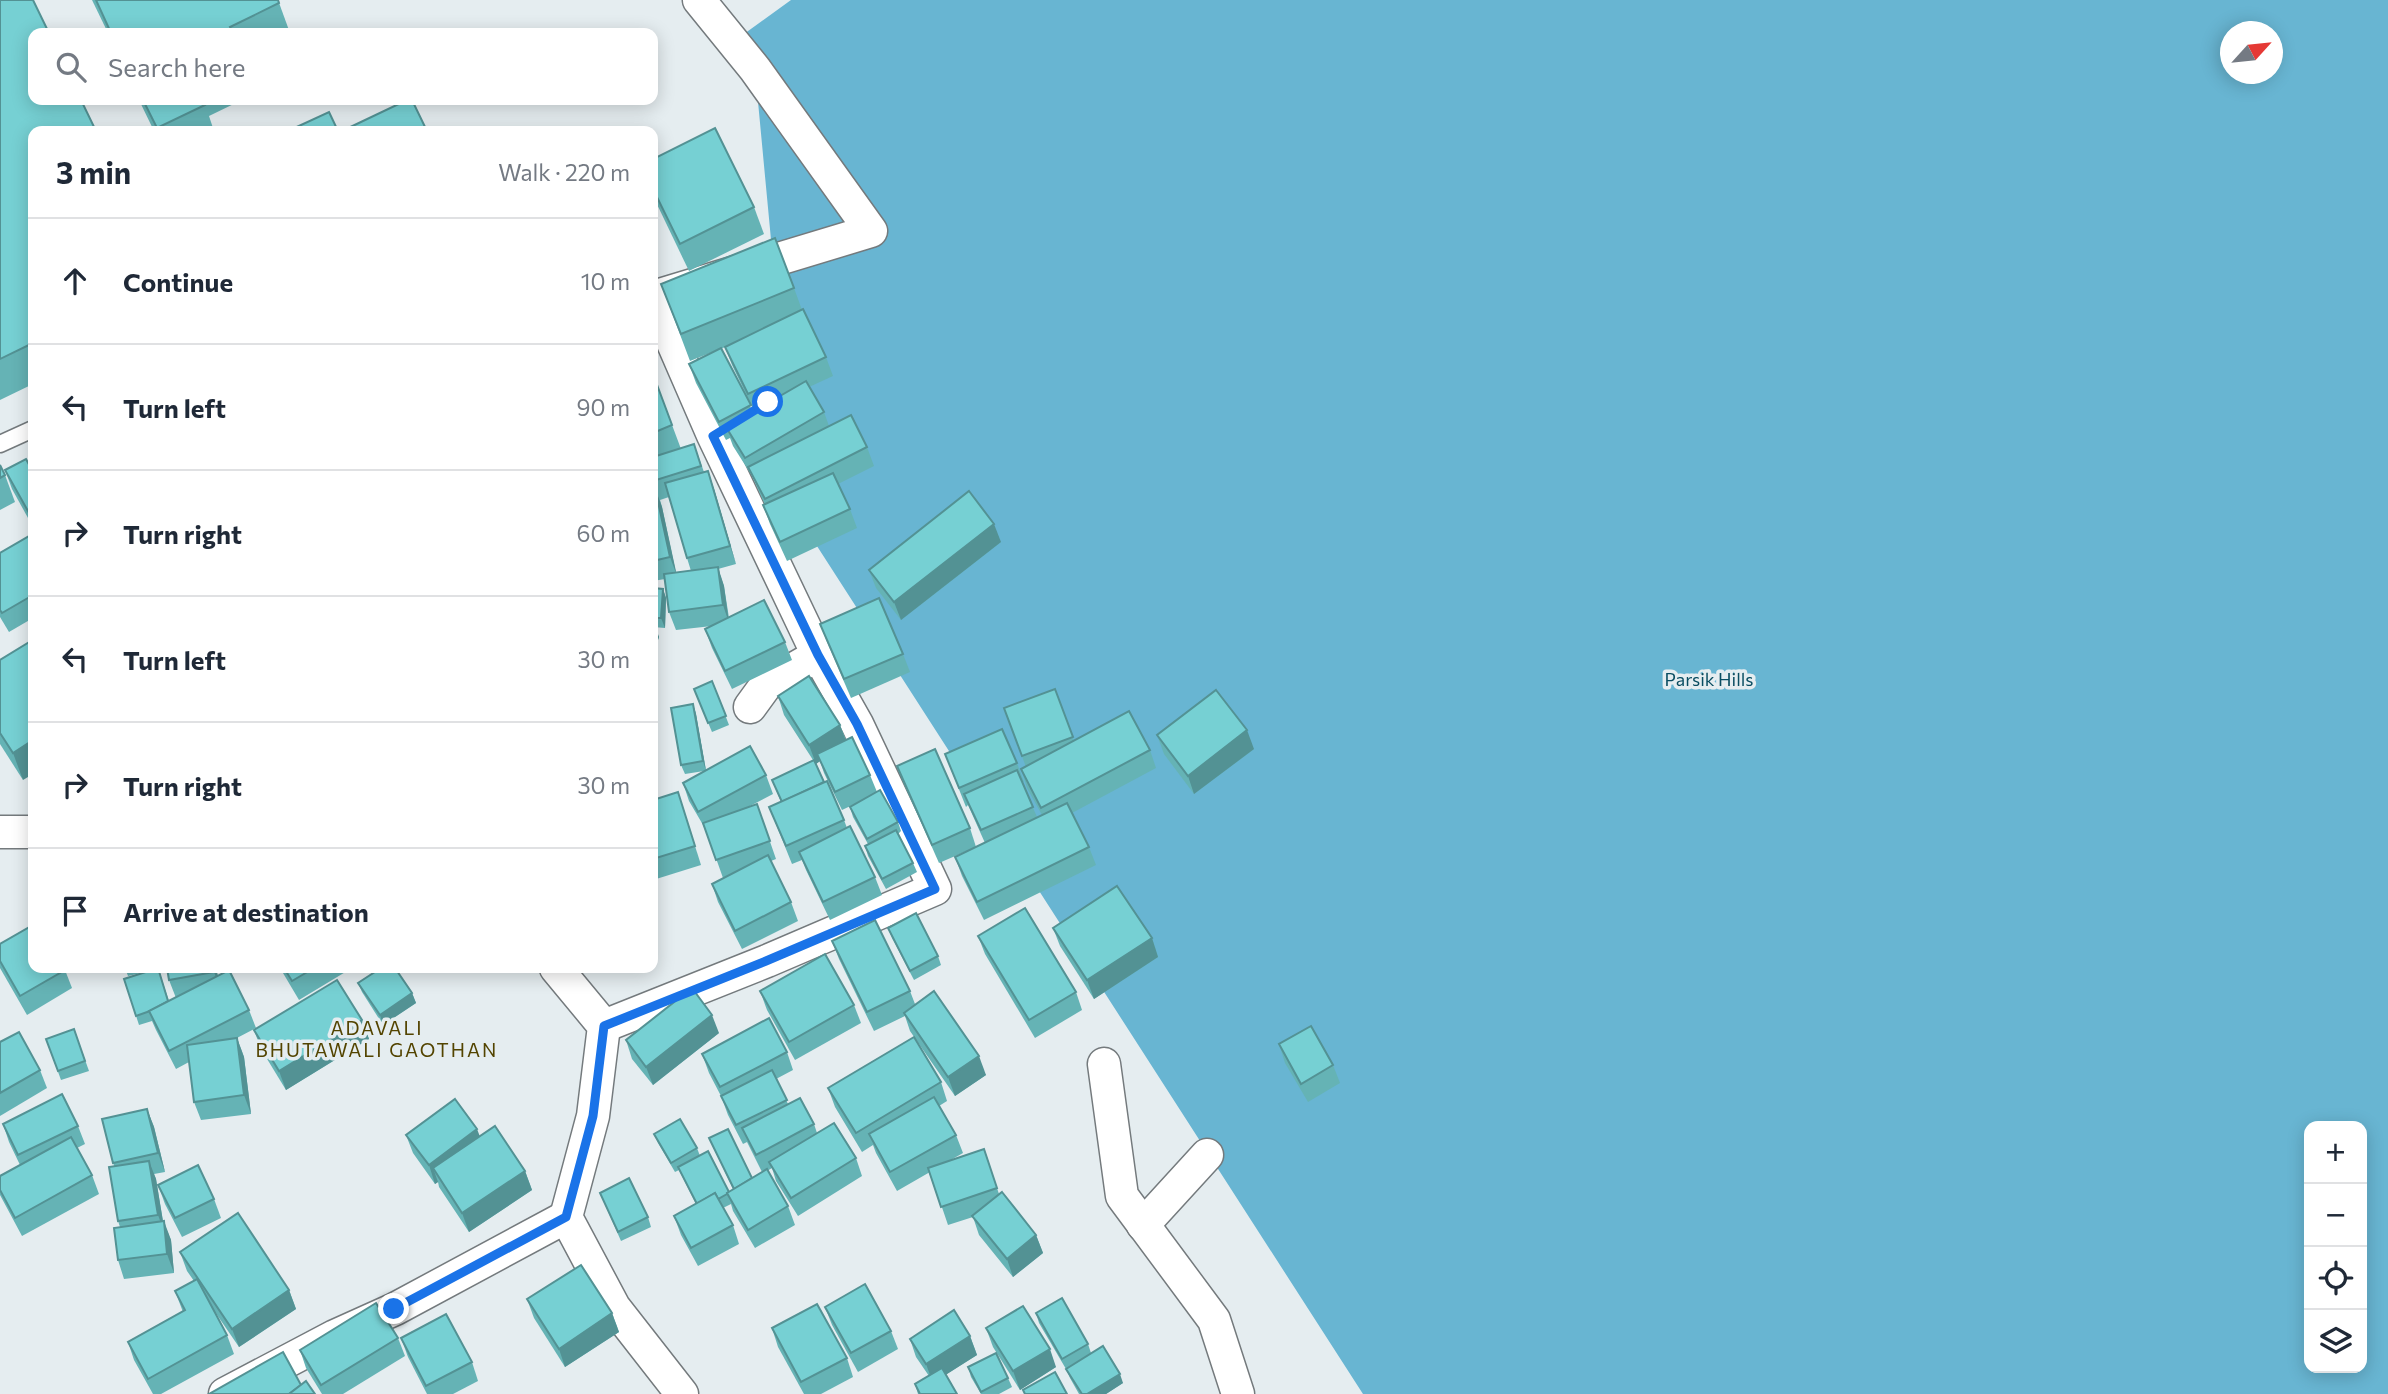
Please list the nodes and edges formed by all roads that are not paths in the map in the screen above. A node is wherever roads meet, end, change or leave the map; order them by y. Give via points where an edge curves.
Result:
1 (699, 0) edge
2 (658, 296) edge
3 (658, 306) edge
4 (28, 431) edge
5 (0, 444) edge
6 (818, 655) junction
7 (750, 707) dead end
8 (0, 832) edge
9 (28, 832) edge
10 (560, 973) edge
11 (604, 1026) junction
12 (1104, 1064) dead end
13 (1207, 1155) dead end
14 (566, 1217) junction
15 (1143, 1225) junction
16 (225, 1394) edge
17 (682, 1394) edge
18 (1238, 1394) edge

1 - 2 street via 755,69 871,232
3 - 6 street via 724,429
4 - 5 lane
6 - 7 street via 766,685
6 - 11 street via 941,870 935,889
8 - 9 street
10 - 11 street
11 - 14 street via 593,1116
12 - 15 street via 1122,1196
13 - 15 street
14 - 16 street
14 - 17 street via 614,1307
15 - 18 street via 1214,1320

